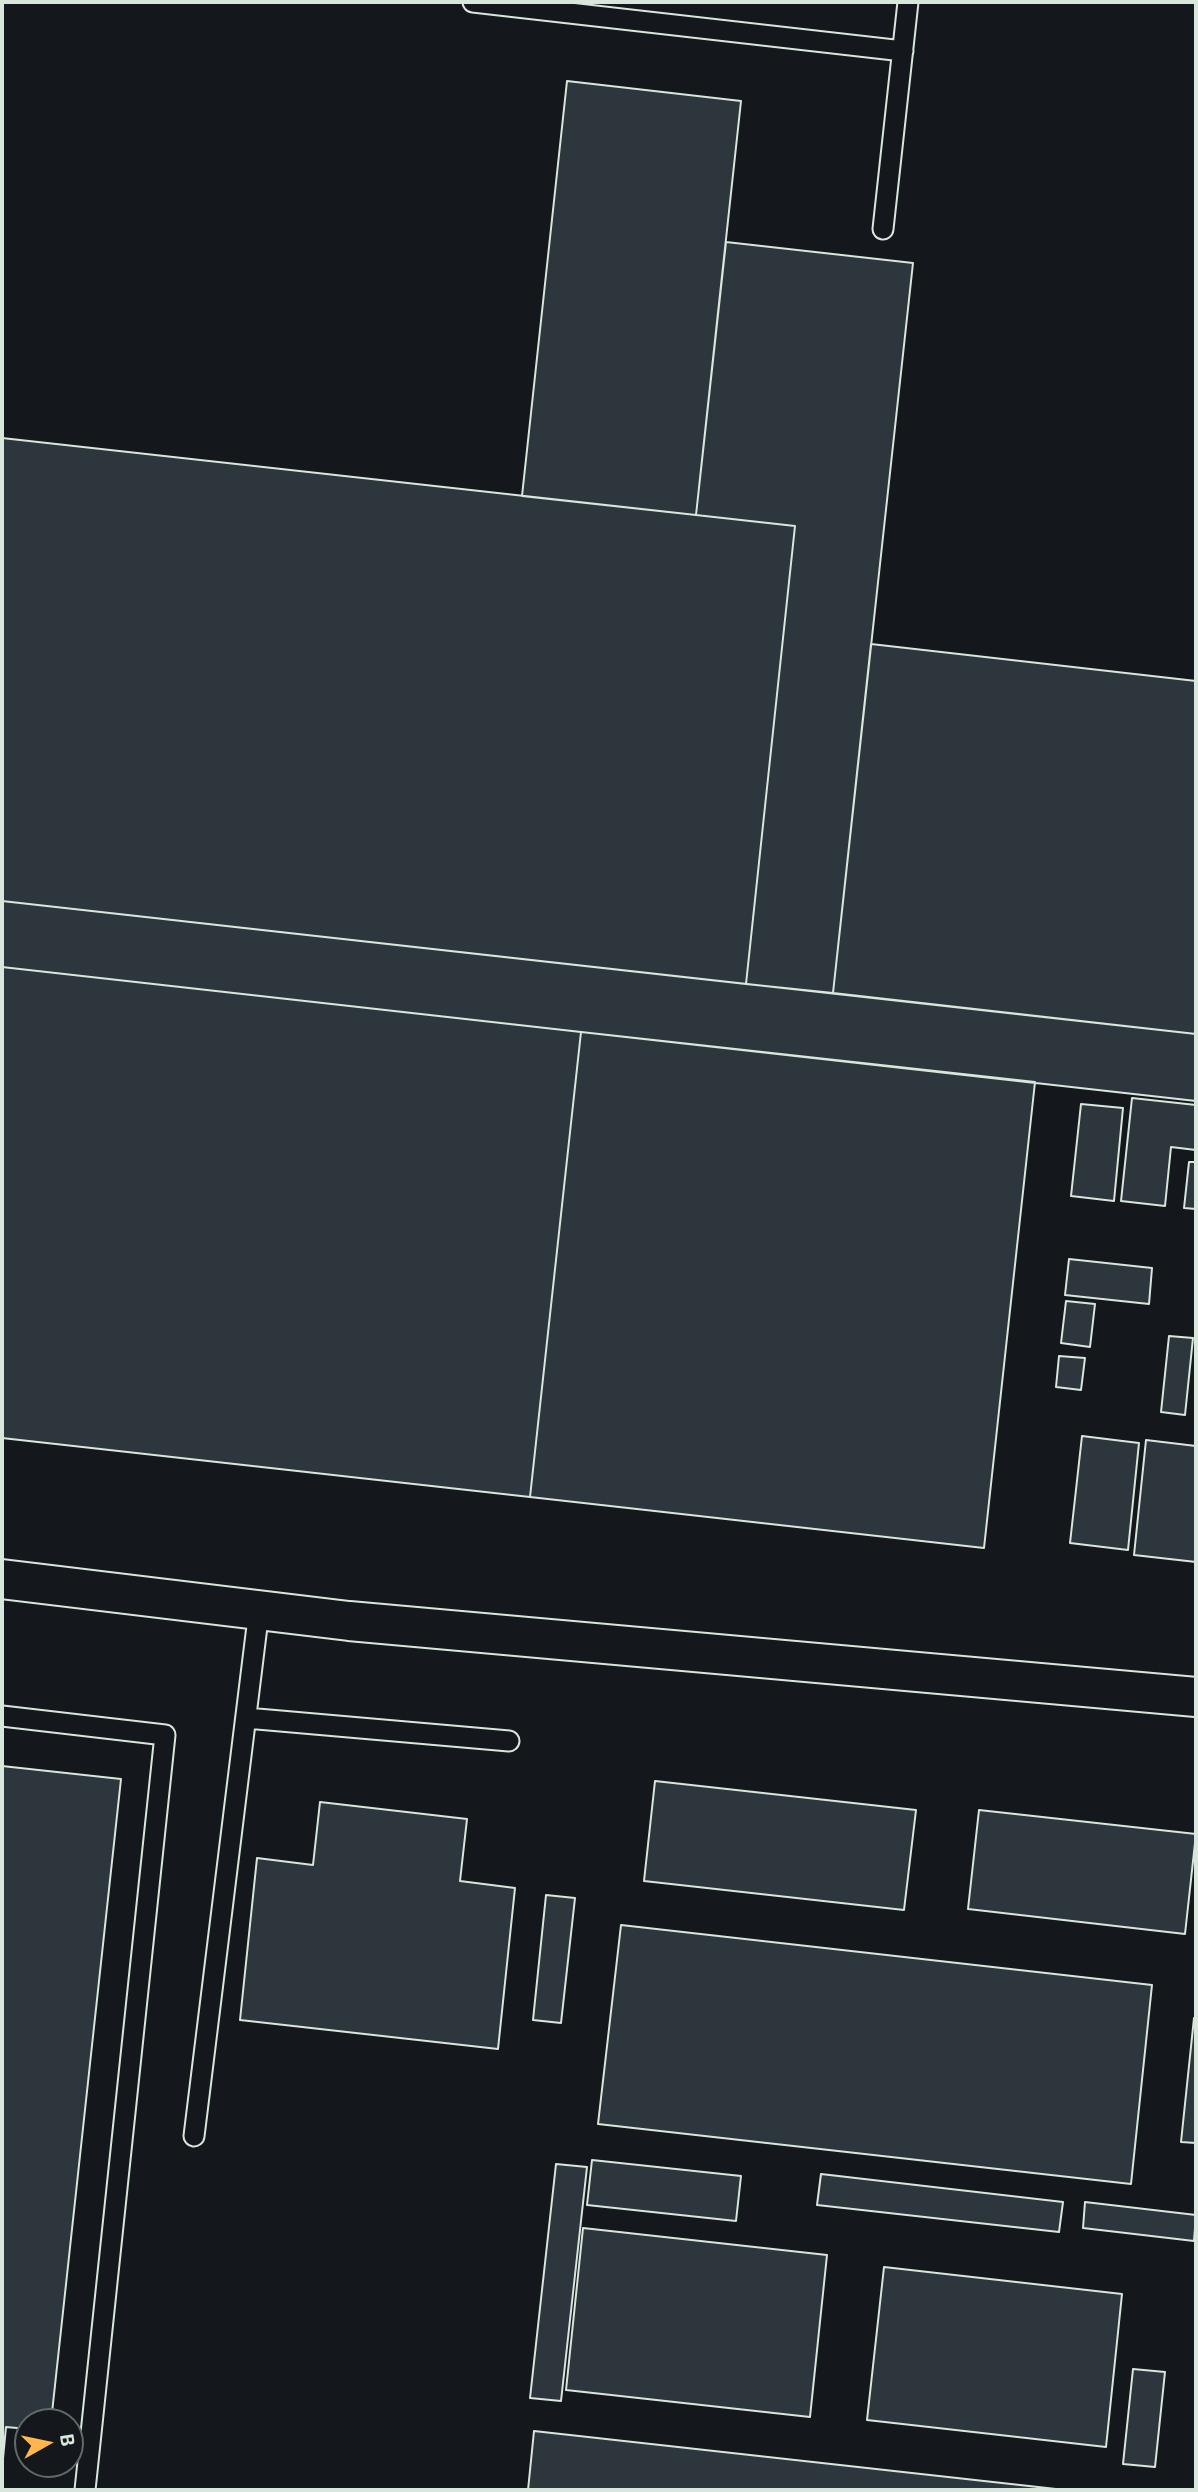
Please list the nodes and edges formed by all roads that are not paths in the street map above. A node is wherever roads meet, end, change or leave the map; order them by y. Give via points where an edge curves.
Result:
1 (473, 2) edge
2 (908, 2) edge
3 (903, 51) junction
4 (883, 229) dead end
5 (2, 1579) edge
6 (260, 1610) junction
7 (1196, 1697) edge
8 (2, 1716) edge
9 (246, 1718) junction
10 (509, 1741) dead end
11 (194, 2136) dead end
12 (85, 2490) edge

1 - 3 lane
2 - 3 lane
3 - 4 lane
5 - 6 street
6 - 7 street
6 - 9 lane
8 - 12 lane via 165,1735
9 - 10 lane
9 - 11 lane

